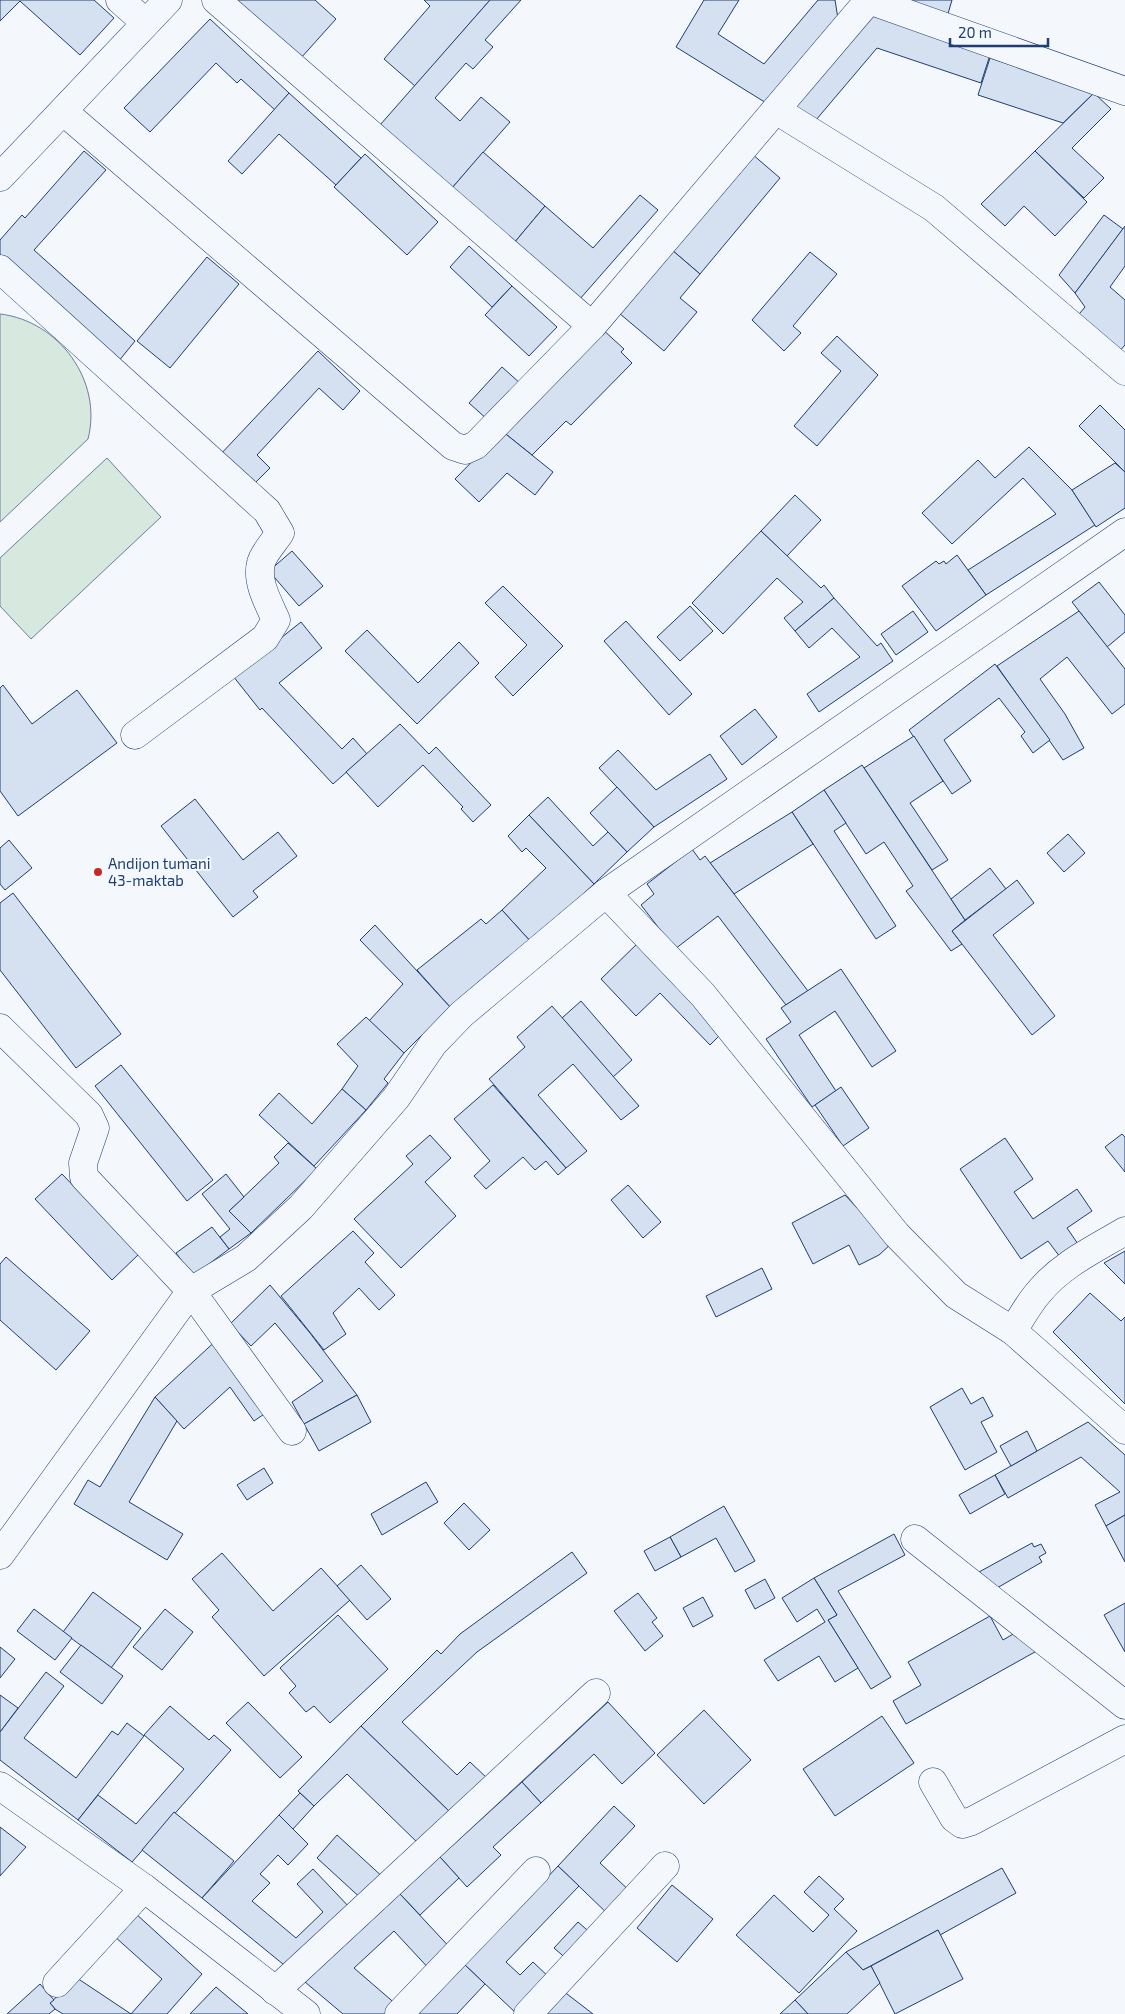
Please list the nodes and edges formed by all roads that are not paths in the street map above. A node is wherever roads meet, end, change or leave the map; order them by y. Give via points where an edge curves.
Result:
1 (120, 0) edge
2 (168, 0) edge
3 (216, 0) edge
4 (146, 23) junction
5 (1125, 91) edge
6 (776, 110) junction
7 (64, 112) junction
8 (0, 177) edge
9 (0, 269) edge
10 (592, 326) junction
11 (1125, 371) edge
12 (1125, 532) edge
13 (135, 735) dead end
14 (606, 893) junction
15 (0, 1028) edge
16 (1125, 1231) edge
17 (191, 1291) junction
18 (1013, 1331) junction
19 (1125, 1430) edge
20 (292, 1431) dead end
21 (915, 1539) dead end
22 (0, 1555) edge
23 (596, 1693) dead end
24 (1125, 1705) edge
25 (1125, 1739) edge
26 (933, 1782) dead end
27 (0, 1786) edge
28 (665, 1866) dead end
29 (536, 1871) dead end
30 (144, 1888) junction
31 (57, 1983) dead end
32 (276, 1991) junction
33 (306, 2014) edge
34 (399, 2014) edge
35 (528, 2014) edge

1 - 4 street
2 - 4 street
3 - 10 street
4 - 7 street
5 - 6 street via 869,0
6 - 10 street
6 - 11 street via 934,208
7 - 8 street
7 - 10 street via 453,446 465,450 476,445
9 - 13 street via 267,511 280,533 261,562 260,570 263,590 276,620 274,627 265,638
12 - 14 street
14 - 17 street via 462,1014 433,1044 396,1098 301,1207 246,1258
14 - 18 street via 703,995 897,1236 956,1295
15 - 17 street via 89,1115 95,1128 83,1163 84,1177
16 - 18 street via 1050,1279
17 - 20 street
17 - 22 street
18 - 19 street
21 - 24 street
23 - 32 street
25 - 26 street via 962,1824 954,1818
27 - 30 street
28 - 35 street
29 - 34 street
30 - 31 street
30 - 32 street
32 - 33 street

